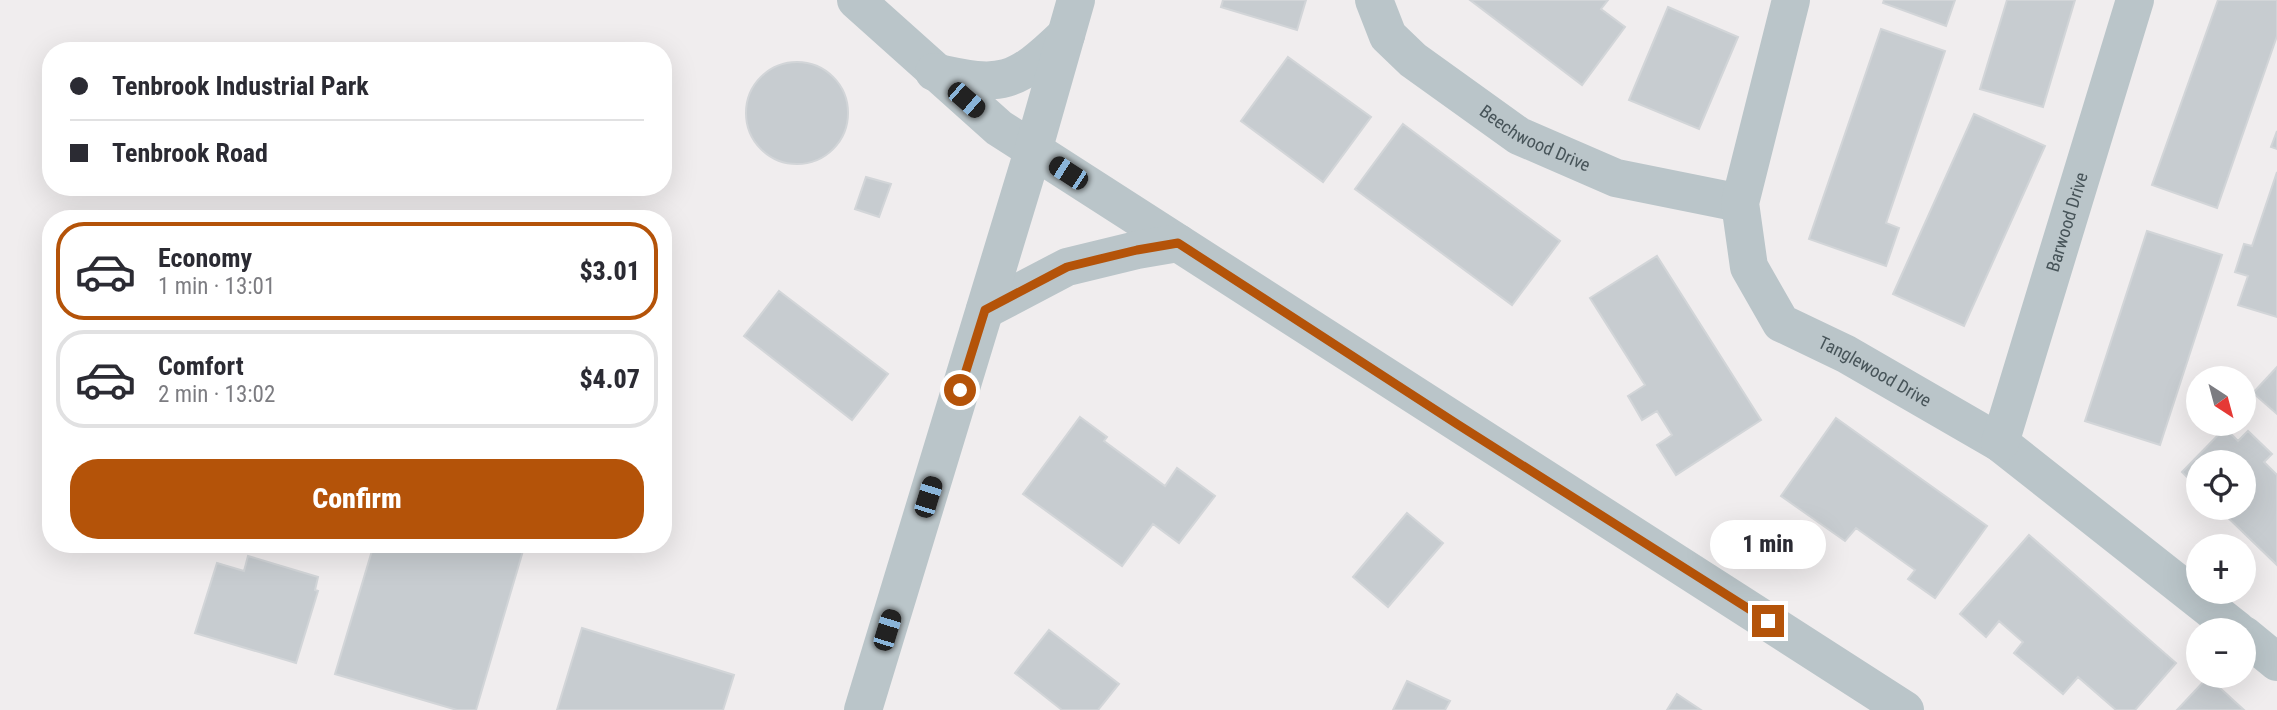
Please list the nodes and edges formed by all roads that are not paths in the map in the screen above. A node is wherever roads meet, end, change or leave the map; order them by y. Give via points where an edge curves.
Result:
1 (856, 0) edge
2 (1374, 0) edge
3 (1791, 0) edge
4 (2135, 0) edge
5 (1071, 18) edge
6 (934, 72) junction
7 (1034, 150) junction
8 (1740, 203) junction
9 (1178, 243) junction
10 (985, 310) junction
11 (2000, 443) junction
12 (2222, 618) edge
13 (2256, 645) edge
14 (2277, 662) edge
15 (863, 710) edge
16 (1905, 710) edge

1 - 6 street
2 - 8 street, Beechwood Drive via 1388,36 1413,60 1520,136 1616,178
3 - 8 street, Tanglewood Drive
4 - 11 street, Barwood Drive
5 - 6 street via 1037,63 1006,80 974,81
5 - 7 street
6 - 7 street via 999,128
7 - 9 street
7 - 10 street
8 - 11 street, Tanglewood Drive via 1749,267 1781,323 1846,354
9 - 10 street via 1067,267
9 - 16 street
10 - 15 street
11 - 12 street, Tanglewood Drive
13 - 14 street

